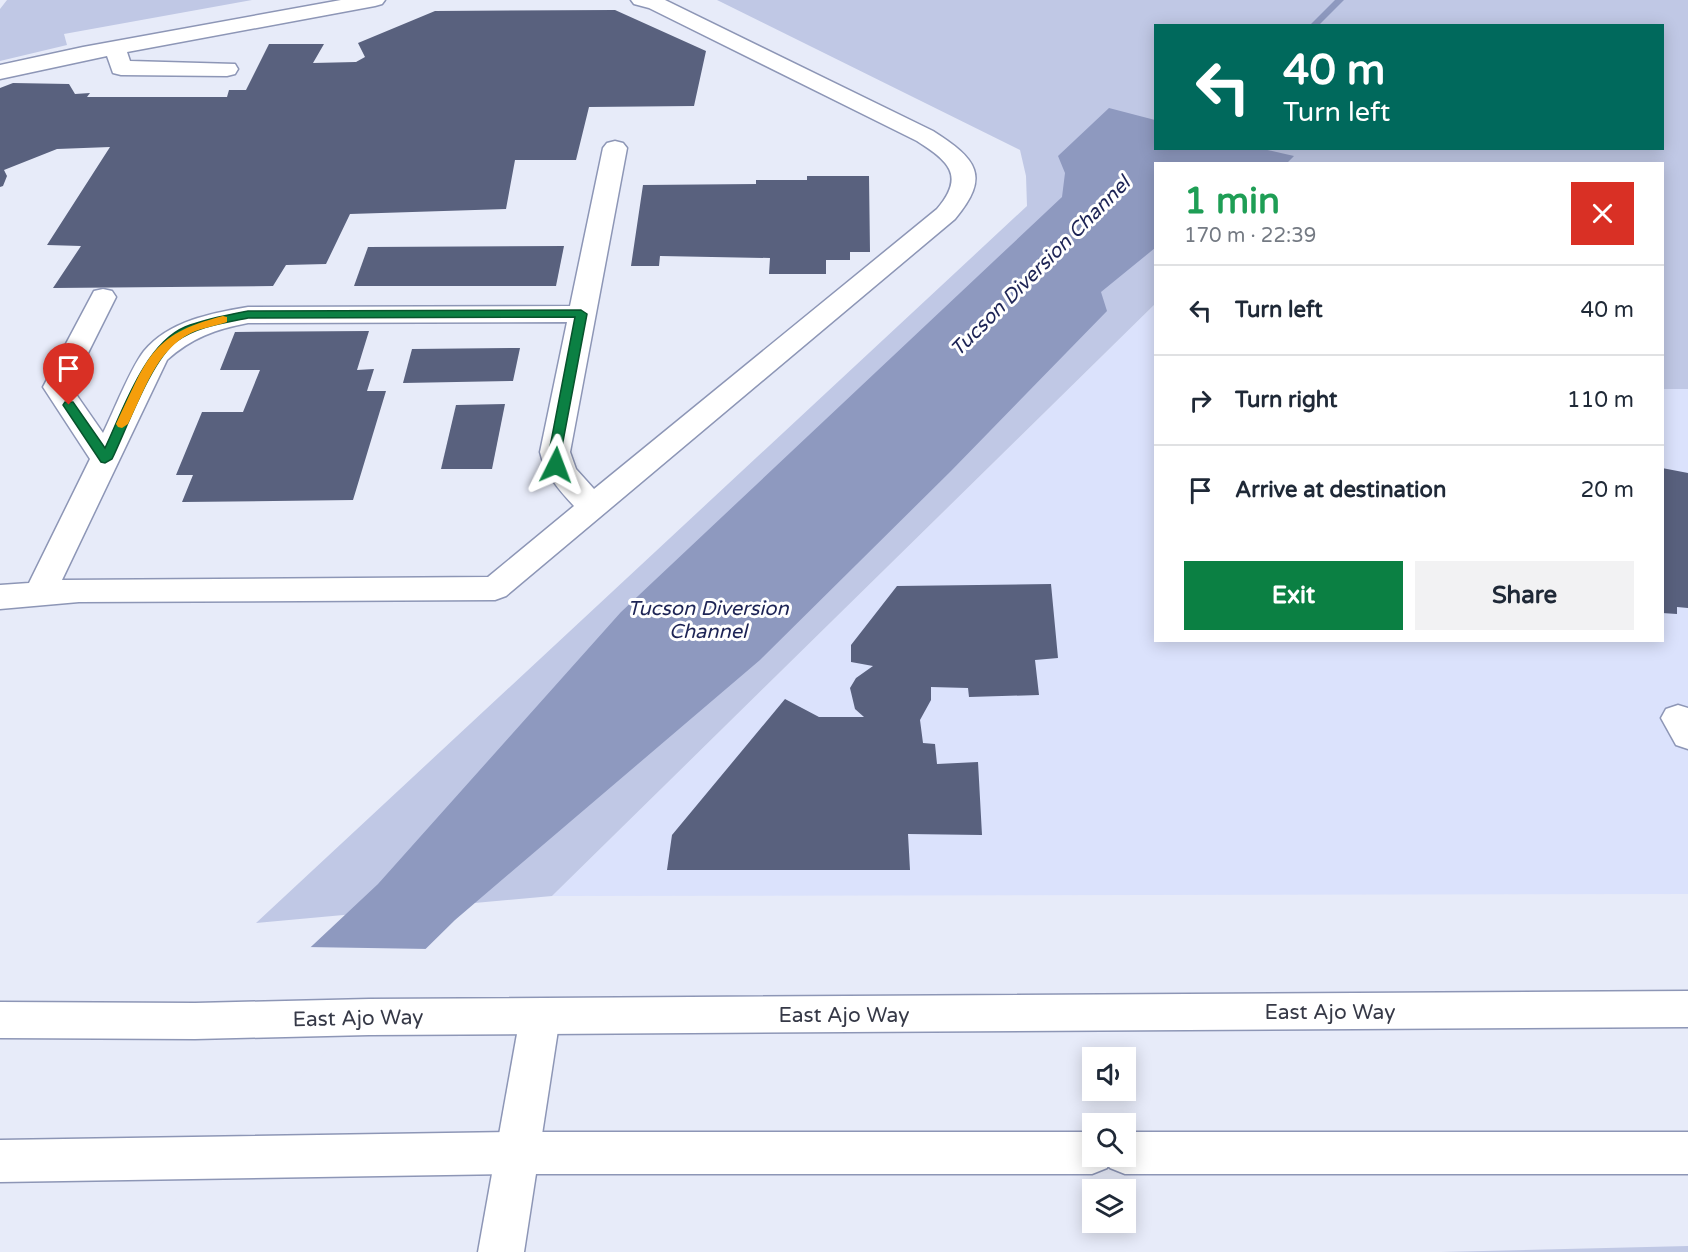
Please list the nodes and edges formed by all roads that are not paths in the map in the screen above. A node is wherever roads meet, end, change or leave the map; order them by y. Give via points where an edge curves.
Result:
1 (375, 0) edge
2 (641, 0) edge
3 (115, 48) junction
4 (227, 69) dead end
5 (0, 72) edge
6 (615, 148) dead end
7 (103, 297) dead end
8 (581, 314) junction
9 (105, 459) junction
10 (594, 507) junction
11 (40, 593) junction
12 (0, 597) edge
13 (1688, 1009) edge
14 (540, 1017) junction
15 (0, 1020) edge
16 (517, 1153) junction
17 (1082, 1153) edge
18 (1136, 1153) edge
19 (1688, 1153) edge
20 (0, 1161) edge
21 (501, 1252) edge

1 - 3 main road
2 - 10 main road via 655,3 925,136 949,151 962,168 965,184 960,199 946,214
3 - 4 main road via 121,68
3 - 5 main road
6 - 8 main road
7 - 9 main road via 57,387
8 - 9 main road via 248,315 214,321 188,330 156,356
8 - 10 main road via 555,452 556,465 565,478
9 - 11 main road
10 - 11 main road via 495,588
11 - 12 main road
13 - 14 main road, East Ajo Way
14 - 15 main road, East Ajo Way
14 - 16 main road
16 - 17 main road
16 - 20 main road
16 - 21 main road
18 - 19 main road

